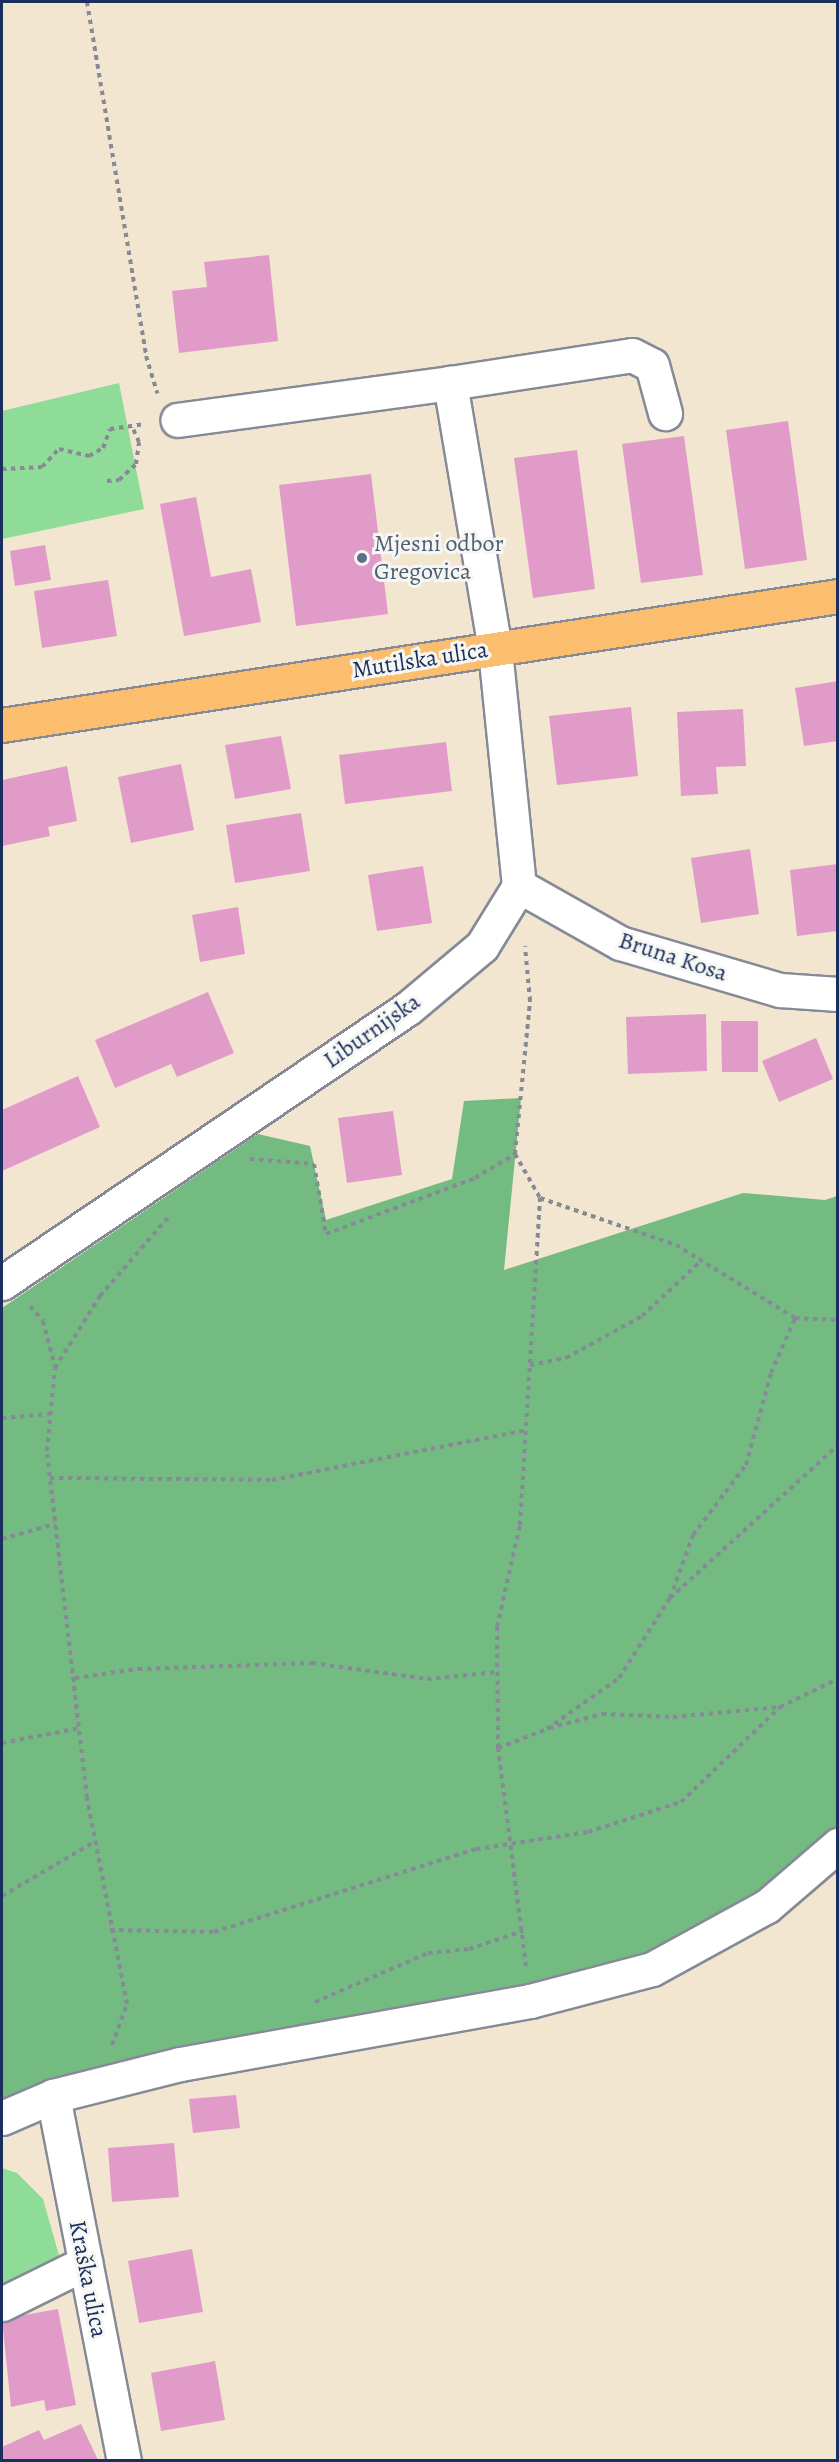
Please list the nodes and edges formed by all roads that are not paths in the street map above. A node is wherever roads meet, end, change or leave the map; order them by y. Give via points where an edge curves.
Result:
1 (450, 382) junction
2 (665, 412) dead end
3 (177, 420) road end
4 (837, 596) edge
5 (495, 649) junction
6 (2, 725) edge
7 (519, 886) junction
8 (837, 994) edge
9 (4, 1281) edge
10 (837, 1845) edge
11 (68, 2092) junction
12 (2, 2118) edge
13 (85, 2263) junction
14 (2, 2304) edge
15 (124, 2460) edge

1 - 2 street via 632,355 652,365
1 - 3 street
1 - 5 street
4 - 5 main road, Mutilska ulica
5 - 6 main road, Mutilska ulica
5 - 7 street
7 - 8 street, Bruna Kosa via 620,943 780,990
7 - 9 street, Liburnijska via 482,946 407,1009
10 - 11 street via 767,1906 652,1969 530,2001 180,2064
11 - 12 street
11 - 13 street, Kraška ulica
13 - 14 street
13 - 15 street, Kraška ulica

